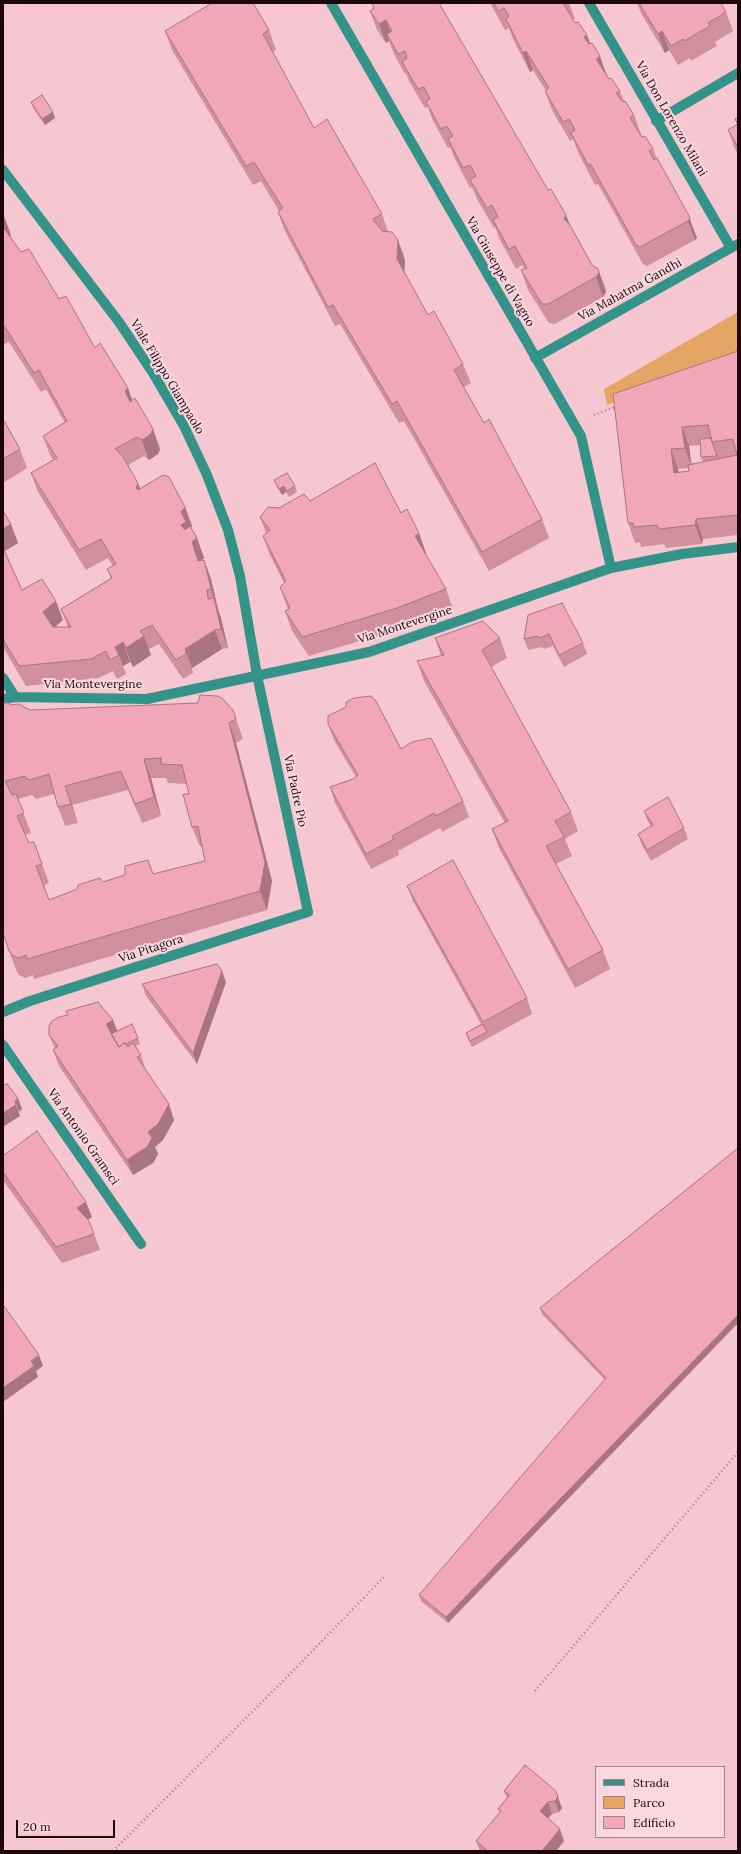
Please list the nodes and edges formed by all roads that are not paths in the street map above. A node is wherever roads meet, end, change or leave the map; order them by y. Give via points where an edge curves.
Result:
1 (332, 3) edge
2 (590, 3) edge
3 (738, 73) edge
4 (656, 121) junction
5 (3, 170) edge
6 (734, 246) edge
7 (535, 358) junction
8 (738, 547) edge
9 (610, 568) junction
10 (257, 675) junction
11 (3, 678) edge
12 (15, 698) junction
13 (3, 699) edge
14 (308, 912) joint
15 (3, 1012) edge
16 (3, 1045) edge
17 (141, 1244) dead end

1 - 7 street, Via Giuseppe di Vagno
2 - 4 street, Via Don Lorenzo Milani
3 - 4 street
4 - 6 street, Via Don Lorenzo Milani
5 - 10 street, Viale Filippo Giampaolo via 119,322 184,426 207,475 228,530 240,576
6 - 7 street, Via Mahatma Gandhi
7 - 9 street, Via Giuseppe di Vagno via 581,436
8 - 9 street, Via Montevergine via 682,554
9 - 10 street, Via Montevergine via 369,652
10 - 12 street, Via Montevergine via 147,699
10 - 14 street, Via Padre Pio
11 - 12 street
12 - 13 street, Via Montevergine
14 - 15 street, Via Pitagora via 30,1001
16 - 17 street, Via Antonio Gramsci

